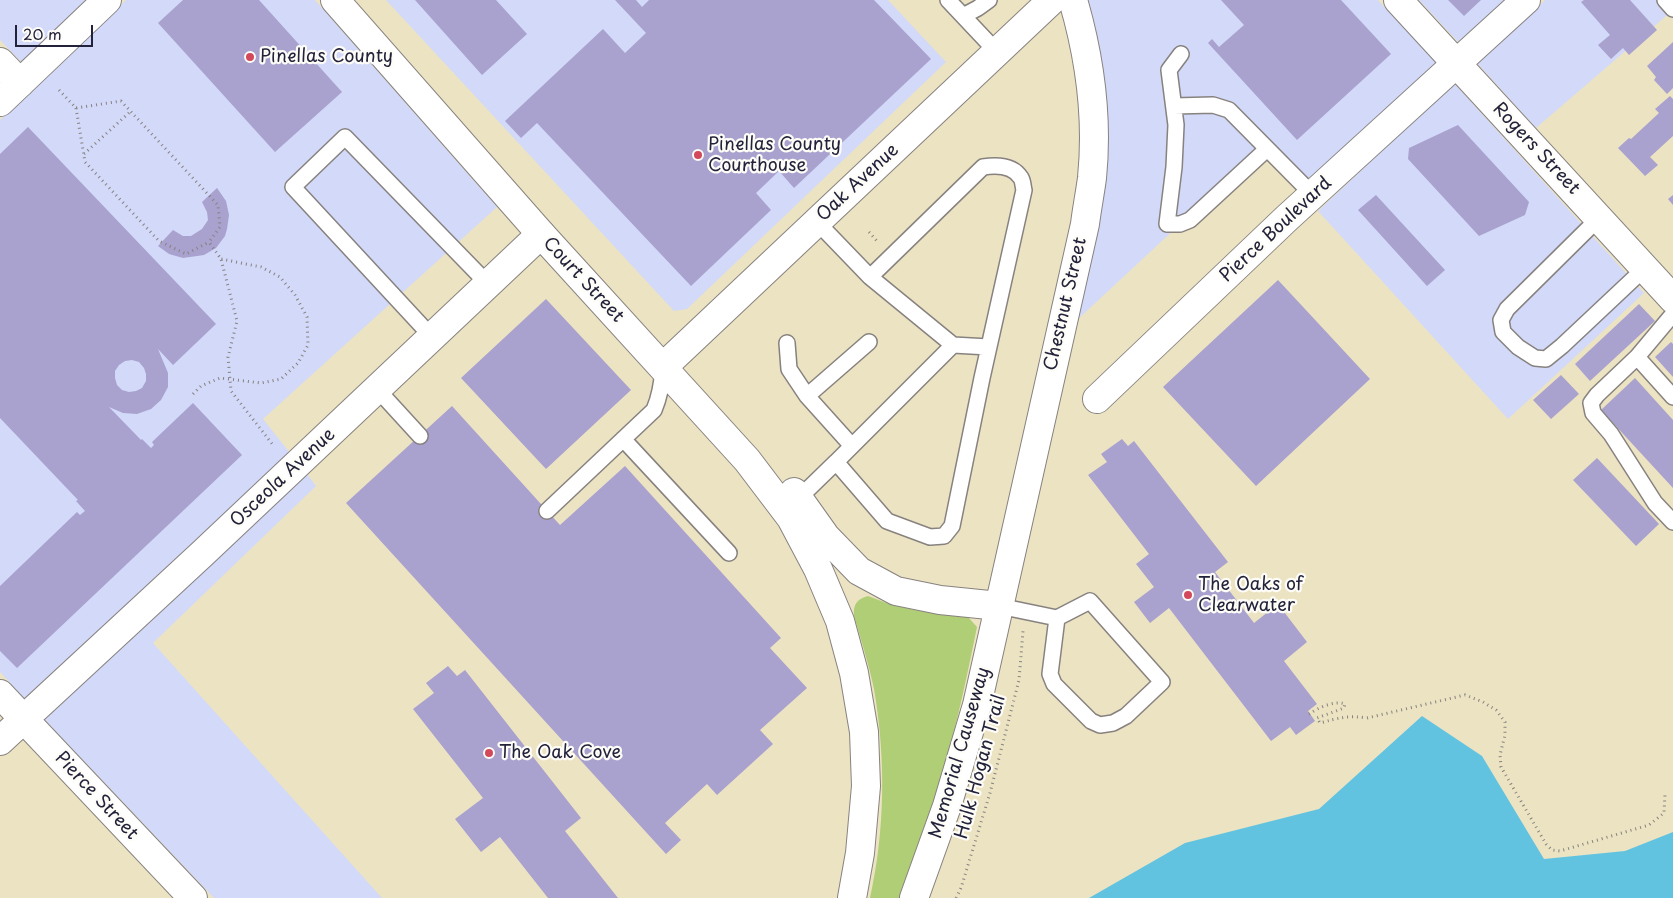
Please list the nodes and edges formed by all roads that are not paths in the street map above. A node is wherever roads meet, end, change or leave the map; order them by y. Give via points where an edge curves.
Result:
1 (107, 0) edge
2 (335, 0) edge
3 (948, 0) edge
4 (989, 0) edge
5 (1052, 0) edge
6 (1073, 0) edge
7 (1398, 0) edge
8 (1526, 0) edge
9 (1665, 0) edge
10 (1673, 9) edge
11 (963, 16) junction
12 (997, 52) junction
13 (1181, 54) dead end
14 (0, 62) edge
15 (1457, 64) junction
16 (20, 83) junction
17 (0, 102) edge
18 (1174, 106) junction
19 (1267, 149) junction
20 (1313, 195) junction
21 (1599, 218) junction
22 (817, 222) junction
23 (541, 234) junction
24 (1645, 268) junction
25 (870, 277) junction
26 (488, 284) junction
27 (1673, 299) edge
28 (1673, 314) edge
29 (432, 337) junction
30 (869, 342) dead end
31 (787, 343) dead end
32 (953, 346) junction
33 (989, 347) junction
34 (1637, 357) junction
35 (663, 366) junction
36 (377, 389) junction
37 (807, 396) junction
38 (1673, 397) edge
39 (1097, 399) dead end
40 (420, 436) dead end
41 (623, 439) junction
42 (852, 446) junction
43 (836, 462) junction
44 (799, 498) junction
45 (548, 510) dead end
46 (1673, 522) edge
47 (728, 553) dead end
48 (999, 606) junction
49 (1057, 618) junction
50 (0, 694) edge
51 (24, 719) junction
52 (0, 741) edge
53 (193, 898) edge
54 (852, 898) edge
55 (914, 898) edge

1 - 16 street
2 - 23 street, Court Street
3 - 11 lane
4 - 11 lane
5 - 12 street, Oak Avenue
6 - 48 street, Chestnut Street via 1091,87 1092,177 1085,224
7 - 15 street, Rogers Street
8 - 15 street, Pierce Boulevard
9 - 10 lane
11 - 12 lane
12 - 22 street, Oak Avenue
13 - 18 lane via 1169,70
14 - 16 street
15 - 20 street, Pierce Boulevard
15 - 21 street, Rogers Street
16 - 17 street
18 - 19 lane via 1213,105 1229,110
18 - 19 lane via 1174,167 1167,224 1190,220
19 - 20 lane
20 - 39 street, Pierce Boulevard
21 - 24 street, Rogers Street
21 - 24 lane via 1507,309 1501,320 1503,332 1534,358 1546,359
22 - 25 lane
22 - 35 street, Oak Avenue
23 - 26 street, Osceola Avenue
23 - 35 street, Court Street
24 - 27 street, Rogers Street
25 - 32 lane
25 - 33 lane via 983,167 998,165 1012,170 1021,178 1024,190
26 - 29 street, Osceola Avenue
26 - 29 lane via 345,137 293,187
28 - 34 lane
29 - 36 street, Osceola Avenue
30 - 37 lane
31 - 37 lane via 789,369
32 - 33 lane
32 - 42 lane
33 - 43 lane via 952,526 944,536 930,536 887,521
34 - 38 lane
34 - 46 lane via 1597,395 1592,404 1593,413 1611,434 1655,503
35 - 41 lane via 660,398 654,410
35 - 44 street via 714,397 760,447
35 - 54 street, Court Street via 747,460 791,518 840,621 854,673 864,732 866,786
36 - 40 lane
36 - 51 street, Osceola Avenue
37 - 42 lane
41 - 45 lane
41 - 47 lane
42 - 43 lane
43 - 44 lane
44 - 48 street via 826,537 859,571 896,591 940,600
48 - 49 lane
48 - 55 street, Memorial Causeway via 974,714 947,806
49 - 49 lane via 1050,674 1054,684 1091,721 1100,726 1126,716 1162,682 1090,601
50 - 51 street, Pierce Street
51 - 52 street, Osceola Avenue
51 - 53 street, Pierce Street

